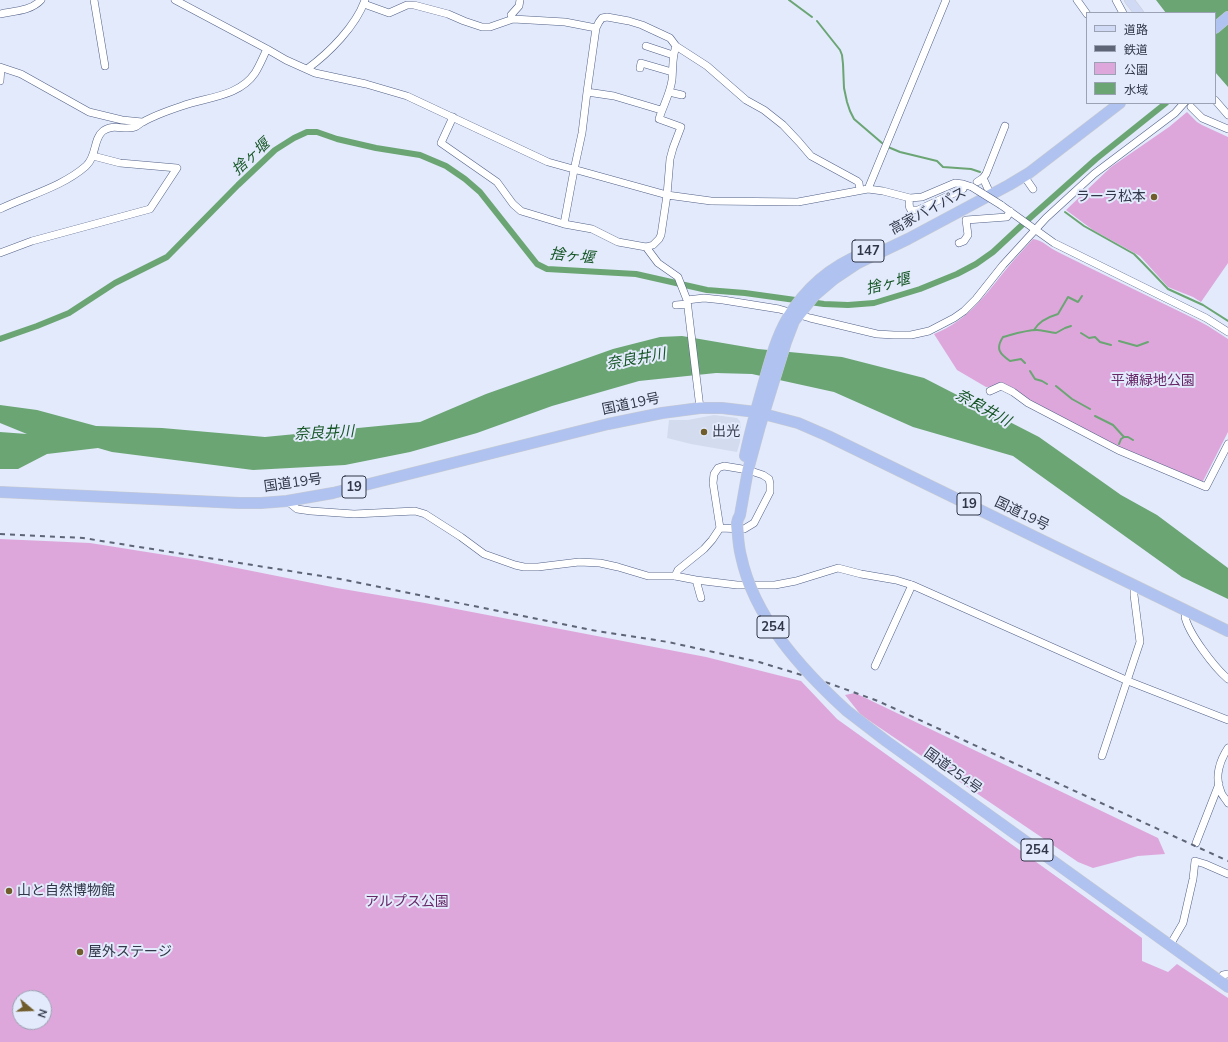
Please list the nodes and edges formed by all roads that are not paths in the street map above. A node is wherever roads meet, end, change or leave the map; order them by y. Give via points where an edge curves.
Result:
1 (41, 0) edge
2 (94, 0) edge
3 (175, 0) edge
4 (520, 0) edge
5 (946, 0) edge
6 (1077, 0) edge
7 (1116, 0) edge
8 (1129, 0) edge
9 (364, 2) edge
10 (1122, 12) edge
11 (1138, 12) edge
12 (1086, 13) edge
13 (0, 14) edge
14 (1228, 17) edge
15 (514, 19) junction
16 (1216, 27) edge
17 (596, 28) junction
18 (646, 46) dead end
19 (676, 46) junction
20 (267, 49) junction
21 (673, 55) junction
22 (105, 66) dead end
23 (1, 68) edge
24 (640, 68) dead end
25 (307, 69) junction
26 (672, 72) junction
27 (0, 80) edge
28 (587, 92) junction
29 (669, 92) junction
30 (682, 95) dead end
31 (1216, 101) edge
32 (1108, 104) edge
33 (1119, 104) edge
34 (1188, 105) edge
35 (661, 110) junction
36 (1228, 115) edge
37 (453, 117) junction
38 (142, 122) junction
39 (1005, 126) dead end
40 (1228, 129) edge
41 (93, 156) junction
42 (574, 170) junction
43 (1024, 176) junction
44 (977, 182) junction
45 (963, 189) dead end
46 (988, 189) junction
47 (864, 190) junction
48 (1033, 190) dead end
49 (667, 195) junction
50 (910, 198) junction
51 (0, 209) edge
52 (1010, 211) junction
53 (564, 224) junction
54 (1033, 228) junction
55 (959, 244) dead end
56 (646, 247) junction
57 (0, 253) edge
58 (809, 295) junction
59 (687, 304) junction
60 (676, 305) dead end
61 (795, 314) junction
62 (1228, 332) edge
63 (990, 391) dead end
64 (700, 408) junction
65 (761, 408) junction
66 (1228, 444) edge
67 (745, 470) junction
68 (0, 492) edge
69 (287, 501) junction
70 (720, 528) junction
71 (675, 576) junction
72 (696, 580) junction
73 (912, 585) junction
74 (1136, 586) junction
75 (701, 598) dead end
76 (1188, 611) junction
77 (1228, 631) edge
78 (875, 666) dead end
79 (1228, 679) edge
80 (1128, 681) junction
81 (1228, 720) edge
82 (1228, 748) edge
83 (1102, 756) dead end
84 (1219, 784) junction
85 (1228, 803) edge
86 (1196, 843) dead end
87 (1228, 874) edge
88 (1173, 940) dead end
89 (1228, 974) edge
90 (1219, 981) junction
91 (1228, 987) edge

1 - 13 street via 30,8
2 - 22 street
3 - 20 street
4 - 15 street via 519,6 511,15
5 - 47 street
6 - 12 street
7 - 10 street
8 - 11 main road
9 - 15 street via 389,13 407,5 414,5 482,27
9 - 25 street via 348,30 323,57
14 - 16 highway
15 - 17 street via 565,22
17 - 19 street via 602,18 629,21 670,38
17 - 28 street
18 - 21 street
19 - 21 street
19 - 47 street via 707,66 746,100 769,114 811,156 857,180
20 - 25 street
20 - 38 street via 254,74 235,90 183,105
21 - 26 street
23 - 27 street
23 - 38 street via 21,74 89,112
24 - 26 street via 641,63
25 - 37 street via 406,96
26 - 29 street
28 - 35 street via 614,96
28 - 42 street
29 - 30 street
29 - 35 street
31 - 36 street
32 - 46 highway, 高家バイパス / 147 via 1035,160
33 - 43 highway, 高家バイパス / 147
34 - 40 street via 1202,118
34 - 54 street via 1094,174
35 - 49 street via 659,119 681,126 672,154
37 - 42 street via 548,162
37 - 53 street via 441,143 497,182 521,211
38 - 41 street via 128,129 115,127 103,131
39 - 44 street via 986,174
41 - 51 street via 87,165 65,181
41 - 57 street via 120,163 177,168 150,209 32,241
42 - 49 street
42 - 53 street
43 - 48 street
43 - 58 highway, 高家バイパス / 147 via 858,263
44 - 46 street
44 - 50 street via 955,183 922,197
44 - 52 street, bridge
45 - 50 street via 918,210 909,208
46 - 58 highway, 高家バイパス / 147 via 838,266 824,275
47 - 49 street via 798,202 711,201
47 - 50 street via 883,190
49 - 56 street via 661,235 653,245
52 - 54 street
52 - 55 street via 1007,217 966,220 968,235
53 - 56 street via 592,229 618,242
54 - 61 street via 964,311 929,331 894,336 877,334
54 - 62 street via 1054,243 1206,318
56 - 59 street via 658,263 678,277
58 - 61 highway, 高家バイパス / 147
59 - 60 street
59 - 61 street via 704,298 779,309
59 - 64 street
61 - 65 highway, 高家バイパス / 147
63 - 66 street via 1001,386 1007,388 1028,403 1118,450 1206,487
64 - 65 highway, 国道19号 / 19
64 - 69 highway, 国道19号 / 19 via 662,412 608,424 333,493
65 - 67 highway, 国道254号 / 254
65 - 74 highway, 国道19号 / 19 via 774,416 828,436
67 - 70 street via 724,466 718,468 714,474
67 - 70 street via 763,474 769,479 770,492 754,523 744,529
67 - 90 highway, 国道254号 / 254, bridge via 737,496 735,514 738,521 740,556 745,573 751,589 777,633 818,683 847,711 886,741
68 - 69 highway, 国道19号 / 19 via 240,503
69 - 71 street via 297,509 311,511 354,514 420,512 484,554 524,567 579,562 600,563 648,576
70 - 71 street via 704,549 678,570
71 - 72 street
72 - 73 street via 737,585 775,585 838,568
72 - 75 street
73 - 78 street
73 - 80 street
74 - 76 highway, 国道19号 / 19
74 - 80 street via 1134,595 1140,642
76 - 77 highway, 国道19号 / 19
76 - 79 street via 1185,616 1189,627 1209,658
80 - 81 street
80 - 83 street
82 - 84 street via 1218,771
84 - 85 street
84 - 86 street
87 - 88 street via 1195,861 1183,923
89 - 90 street via 1223,975
90 - 91 highway, 国道254号 / 254

